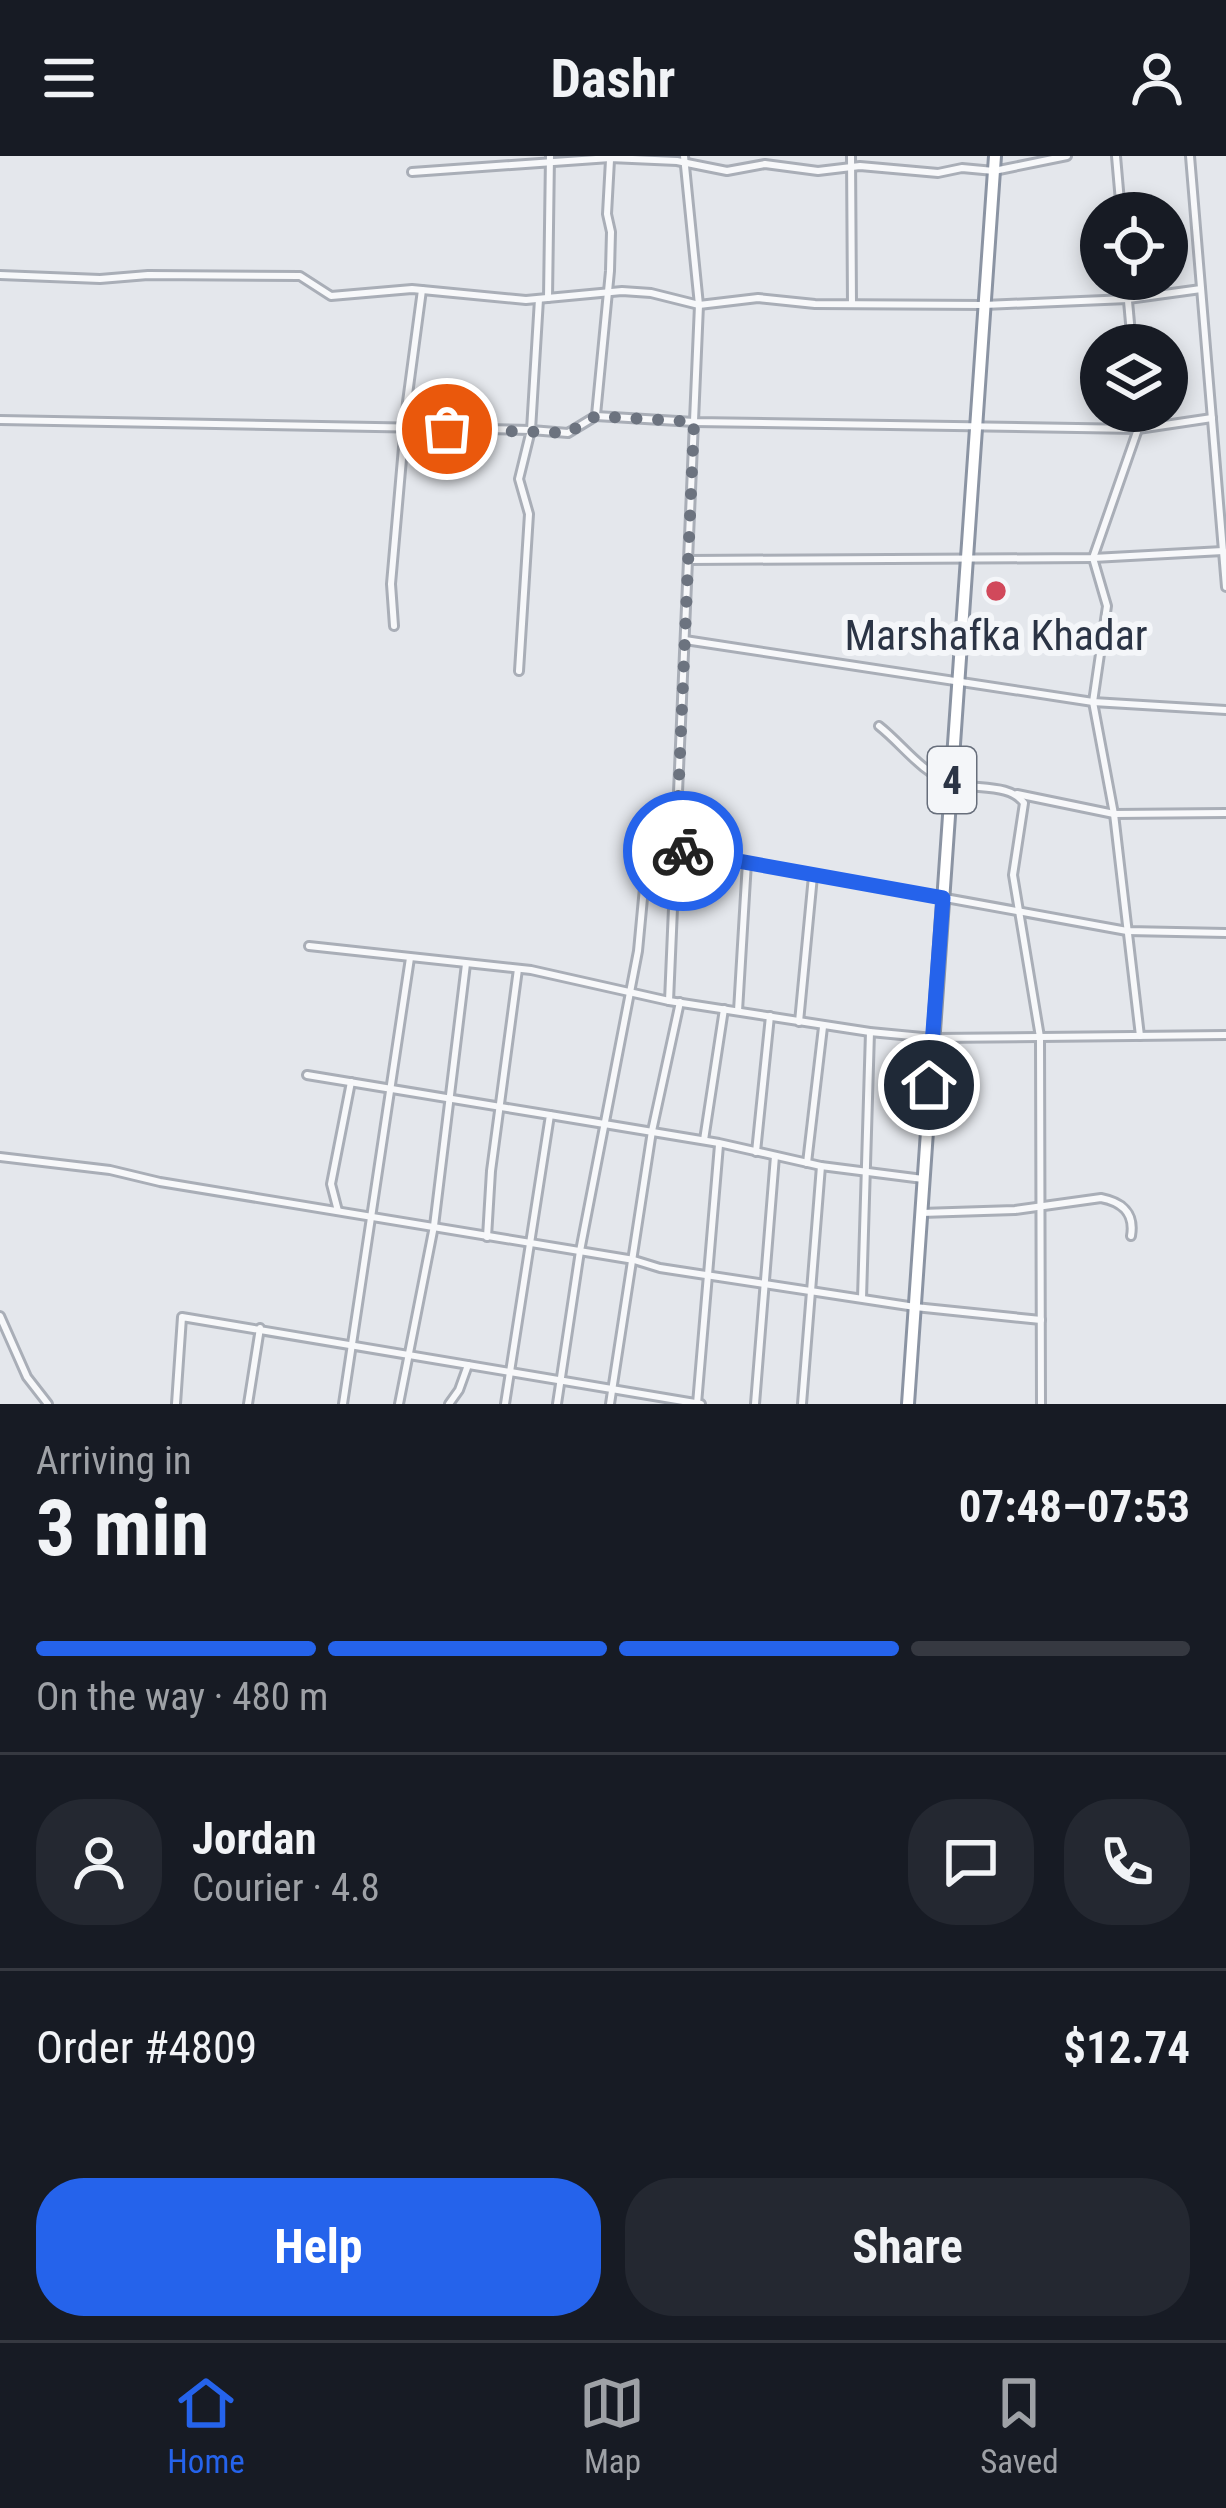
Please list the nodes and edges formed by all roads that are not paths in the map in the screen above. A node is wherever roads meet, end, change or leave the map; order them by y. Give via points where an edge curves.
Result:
1 (851, 156) edge
2 (995, 156) edge
3 (1067, 156) edge
4 (1116, 156) edge
5 (1190, 156) edge
6 (610, 157) edge
7 (550, 159) edge
8 (684, 159) edge
9 (851, 167) junction
10 (994, 171) junction
11 (412, 172) dead end
12 (1119, 192) edge
13 (0, 275) edge
14 (1201, 289) junction
15 (422, 290) junction
16 (1188, 291) edge
17 (606, 294) junction
18 (544, 299) junction
19 (1104, 300) edge
20 (852, 304) junction
21 (699, 305) junction
22 (984, 305) junction
23 (596, 416) junction
24 (1212, 418) junction
25 (0, 420) edge
26 (694, 422) junction
27 (1188, 422) edge
28 (975, 426) junction
29 (406, 428) junction
30 (1080, 428) edge
31 (531, 430) junction
32 (1137, 432) edge
33 (1223, 551) edge
34 (1093, 558) junction
35 (965, 559) junction
36 (688, 560) junction
37 (1226, 587) edge
38 (394, 626) dead end
39 (685, 640) junction
40 (519, 671) dead end
41 (958, 681) junction
42 (1094, 702) junction
43 (1226, 710) edge
44 (879, 726) dead end
45 (951, 784) junction
46 (1013, 793) junction
47 (1226, 813) edge
48 (1114, 814) junction
49 (676, 850) junction
50 (647, 856) dead end
51 (747, 862) junction
52 (814, 874) junction
53 (943, 898) junction
54 (1019, 912) junction
55 (1127, 932) junction
56 (1226, 933) edge
57 (309, 946) dead end
58 (410, 958) junction
59 (466, 964) junction
60 (518, 969) junction
61 (629, 992) junction
62 (669, 1001) junction
63 (680, 1002) junction
64 (724, 1009) junction
65 (738, 1011) junction
66 (770, 1016) junction
67 (800, 1022) junction
68 (823, 1027) junction
69 (870, 1032) junction
70 (1226, 1035) edge
71 (1040, 1036) junction
72 (1140, 1036) junction
73 (933, 1037) junction
74 (308, 1075) dead end
75 (351, 1082) junction
76 (391, 1088) junction
77 (450, 1098) junction
78 (502, 1107) junction
79 (550, 1115) junction
80 (604, 1123) junction
81 (652, 1130) junction
82 (704, 1140) junction
83 (719, 1143) junction
84 (756, 1152) junction
85 (775, 1156) junction
86 (0, 1157) edge
87 (807, 1163) junction
88 (821, 1166) junction
89 (868, 1171) junction
90 (922, 1179) junction
91 (1040, 1208) junction
92 (338, 1211) junction
93 (921, 1213) junction
94 (371, 1216) junction
95 (434, 1226) junction
96 (1131, 1236) dead end
97 (487, 1237) junction
98 (530, 1243) junction
99 (580, 1251) junction
100 (634, 1260) junction
101 (708, 1272) junction
102 (765, 1283) junction
103 (813, 1289) junction
104 (862, 1299) junction
105 (915, 1307) junction
106 (0, 1316) edge
107 (1041, 1320) junction
108 (260, 1328) junction
109 (352, 1345) junction
110 (408, 1354) junction
111 (468, 1365) junction
112 (510, 1372) junction
113 (561, 1381) junction
114 (613, 1388) junction
115 (49, 1404) edge
116 (176, 1404) edge
117 (248, 1404) edge
118 (343, 1404) edge
119 (399, 1404) edge
120 (449, 1404) edge
121 (505, 1404) edge
122 (557, 1404) edge
123 (610, 1404) edge
124 (699, 1404) edge
125 (755, 1404) edge
126 (802, 1404) edge
127 (908, 1404) edge
128 (1041, 1404) edge

1 - 9 street
2 - 10 highway, 4
3 - 10 street
4 - 12 street
5 - 14 street
6 - 7 street
6 - 8 street
6 - 17 street
7 - 11 street
7 - 18 street
8 - 9 street via 727,170
8 - 21 street
9 - 10 street
9 - 20 street
10 - 22 highway, 4
13 - 15 street via 300,276 331,296
14 - 16 street
14 - 24 street
15 - 18 street
15 - 29 street
17 - 18 street
17 - 21 street via 651,293
17 - 23 street
18 - 31 street
19 - 22 street
20 - 21 street via 758,298
20 - 22 street
21 - 26 street
22 - 28 highway, 4
23 - 26 street
23 - 31 street via 568,433
24 - 27 street
24 - 33 street
25 - 29 street
26 - 28 street
26 - 36 street
28 - 30 street
28 - 35 highway, 4
29 - 31 street
29 - 38 street
31 - 40 street via 519,479 529,514
32 - 34 street
33 - 34 street
33 - 37 street
34 - 35 street
34 - 42 street via 1107,606
35 - 36 street
35 - 41 highway, 4
36 - 39 street
39 - 41 street
39 - 49 street
41 - 42 street
41 - 45 highway, 4
42 - 43 street
42 - 48 street
44 - 45 street
45 - 46 street
45 - 53 highway, 4
46 - 48 street
46 - 54 street via 1025,808 1013,875
47 - 48 street
48 - 55 street
49 - 51 street
49 - 62 street
50 - 61 street
51 - 52 street
51 - 65 street
52 - 53 street
52 - 67 street
53 - 54 street
53 - 73 highway, 4
54 - 55 street
54 - 71 street
55 - 56 street
55 - 72 street
57 - 58 street
58 - 59 street
58 - 76 street
59 - 60 street
59 - 77 street
60 - 61 street
60 - 78 street
61 - 62 street
61 - 80 street
62 - 63 street
63 - 64 street
63 - 81 street
64 - 65 street
64 - 82 street
65 - 66 street
66 - 67 street
66 - 84 street
67 - 68 street
68 - 69 street
68 - 87 street
69 - 73 street
69 - 89 street
70 - 72 street
71 - 72 street
71 - 73 street
71 - 91 street
73 - 90 highway, 4
74 - 75 street
75 - 76 street
75 - 92 street via 331,1184
76 - 77 street
76 - 94 street
77 - 78 street
77 - 95 street
78 - 79 street
78 - 97 street
79 - 80 street
79 - 98 street
80 - 81 street
80 - 99 street
81 - 82 street
81 - 100 street
82 - 83 street
83 - 84 street
83 - 101 street
84 - 85 street
85 - 87 street
85 - 102 street
86 - 92 street
87 - 88 street
88 - 89 street
88 - 103 street
89 - 90 street
89 - 104 street
90 - 93 highway, 4
91 - 93 street
91 - 96 street via 1114,1201 1130,1217
91 - 107 street
92 - 94 street
93 - 105 highway, 4
94 - 95 street
94 - 109 street
95 - 97 street
95 - 110 street
97 - 98 street
98 - 99 street
98 - 112 street
99 - 100 street
99 - 113 street
100 - 101 street
100 - 114 street
101 - 102 street
101 - 124 street
102 - 103 street
102 - 125 street
103 - 104 street
103 - 126 street
104 - 105 street
105 - 107 street
105 - 127 highway, 4
106 - 115 street
107 - 128 street
108 - 109 street
108 - 116 street via 182,1317
108 - 117 street
109 - 110 street
109 - 118 street
110 - 111 street
110 - 119 street
111 - 112 street
111 - 120 street
112 - 113 street
112 - 121 street
113 - 114 street
113 - 122 street
114 - 123 street
114 - 124 street

